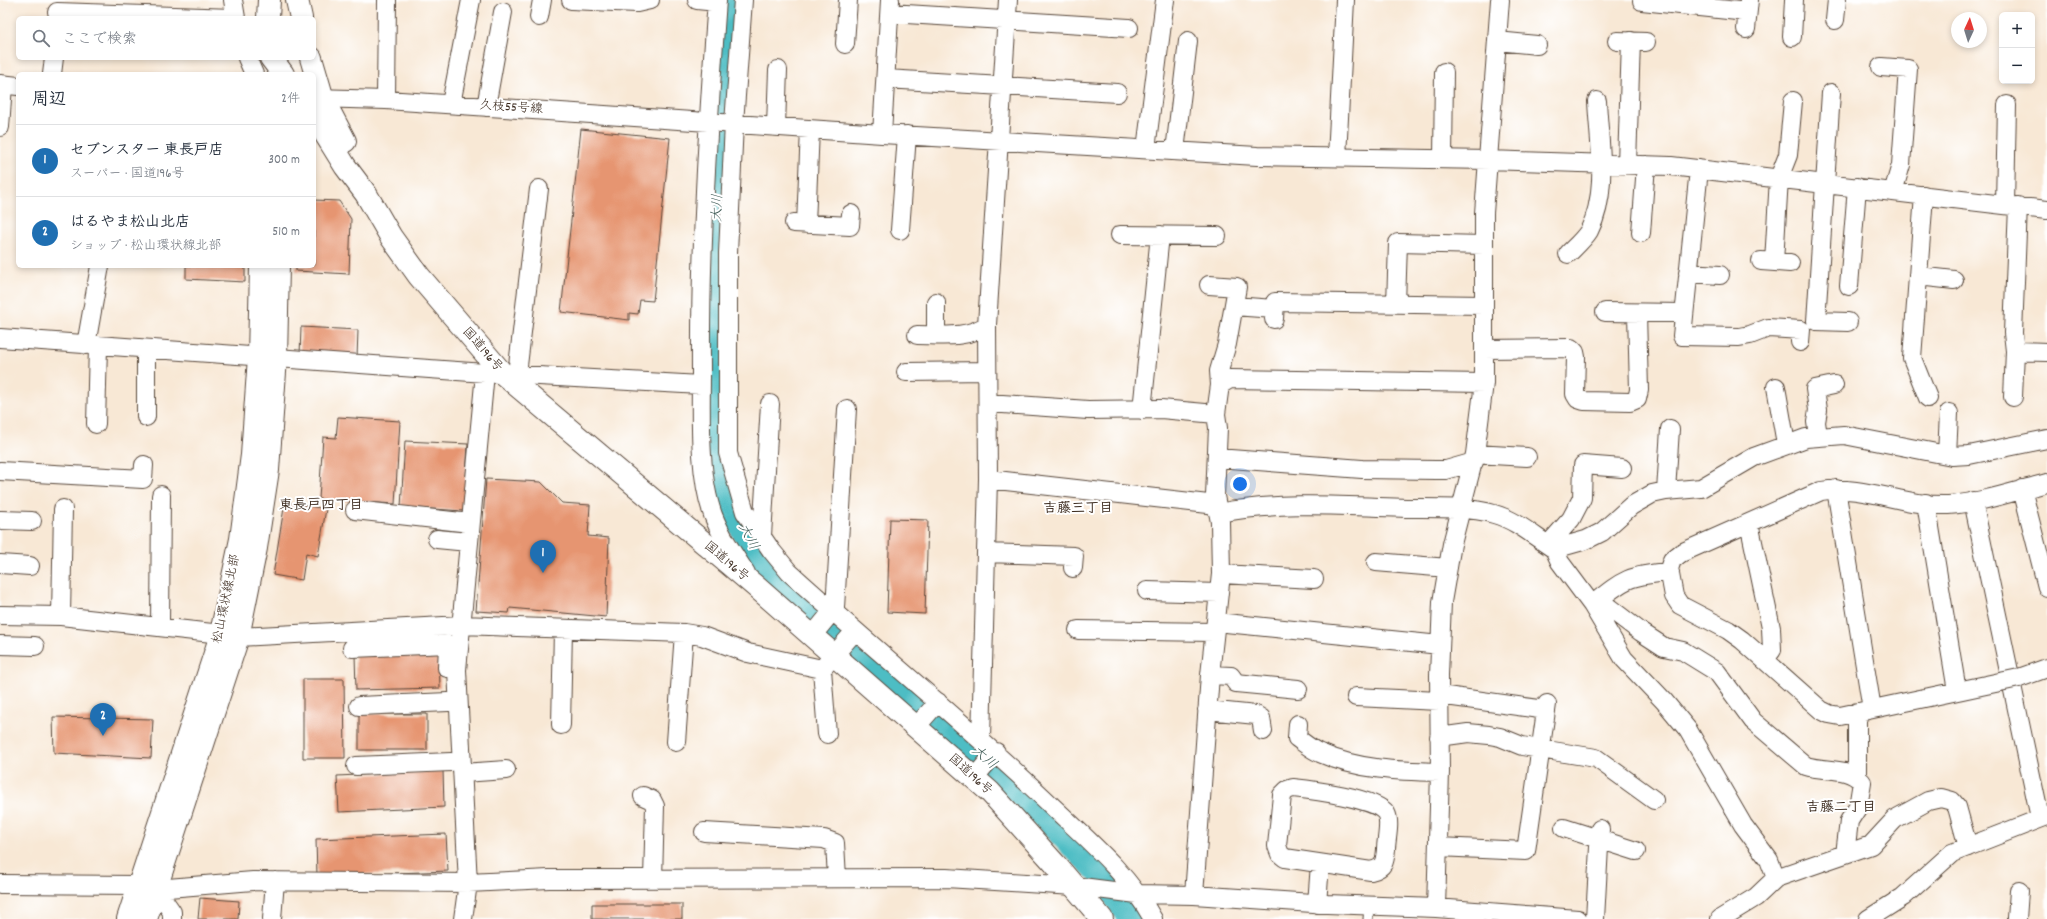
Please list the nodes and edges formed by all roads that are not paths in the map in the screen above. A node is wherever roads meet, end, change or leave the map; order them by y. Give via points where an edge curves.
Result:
1 (233, 0) edge
2 (269, 0) edge
3 (290, 0) edge
4 (297, 0) edge
5 (387, 0) edge
6 (471, 0) edge
7 (542, 0) edge
8 (571, 0) edge
9 (580, 0) edge
10 (650, 0) edge
11 (697, 0) edge
12 (743, 0) edge
13 (848, 0) edge
14 (1008, 0) edge
15 (1165, 0) edge
16 (1345, 0) edge
17 (1500, 0) edge
18 (1794, 0) edge
19 (1837, 0) edge
20 (717, 1) edge
21 (1642, 1) dead end
22 (890, 6) edge
23 (57, 10) edge
24 (502, 12) dead end
25 (1747, 14) edge
26 (190, 16) edge
27 (234, 16) edge
28 (268, 16) edge
29 (288, 16) edge
30 (301, 16) edge
31 (539, 18) dead end
32 (1835, 20) dead end
33 (1007, 21) junction
34 (1130, 28) dead end
35 (1792, 37) dead end
36 (1188, 41) dead end
37 (1497, 41) junction
38 (1631, 41) dead end
39 (845, 44) dead end
40 (1537, 45) dead end
41 (54, 60) edge
42 (249, 60) edge
43 (267, 60) edge
44 (274, 60) edge
45 (284, 60) edge
46 (312, 60) edge
47 (1881, 67) dead end
48 (778, 70) dead end
49 (52, 72) edge
50 (253, 72) edge
51 (266, 72) edge
52 (282, 72) edge
53 (284, 72) edge
54 (314, 72) edge
55 (1444, 72) dead end
56 (886, 79) junction
57 (7, 85) edge
58 (1004, 87) junction
59 (1117, 93) dead end
60 (1831, 94) dead end
61 (386, 100) junction
62 (1597, 101) dead end
63 (1793, 101) dead end
64 (317, 104) edge
65 (451, 104) junction
66 (2007, 104) dead end
67 (486, 107) junction
68 (708, 121) junction
69 (734, 123) junction
70 (776, 126) junction
71 (0, 127) edge
72 (810, 129) junction
73 (882, 134) junction
74 (907, 135) junction
75 (321, 137) edge
76 (1000, 140) junction
77 (1146, 149) junction
78 (1175, 151) junction
79 (1337, 157) junction
80 (1443, 159) junction
81 (1488, 160) junction
82 (1600, 164) junction
83 (1627, 164) junction
84 (1646, 165) junction
85 (1699, 169) junction
86 (1779, 178) junction
87 (1825, 184) junction
88 (1857, 187) junction
89 (539, 189) dead end
90 (1893, 192) junction
91 (366, 194) junction
92 (1924, 195) junction
93 (2012, 205) junction
94 (2047, 210) edge
95 (851, 214) dead end
96 (900, 230) dead end
97 (1641, 232) dead end
98 (1120, 235) dead end
99 (1160, 235) junction
100 (1217, 236) dead end
101 (1484, 245) junction
102 (1568, 254) dead end
103 (1775, 262) dead end
104 (100, 268) edge
105 (261, 268) edge
106 (278, 268) edge
107 (1688, 274) junction
108 (1720, 275) dead end
109 (1918, 276) junction
110 (1954, 280) dead end
111 (1209, 285) dead end
112 (1849, 286) dead end
113 (936, 302) dead end
114 (1396, 304) junction
115 (1484, 305) junction
116 (1234, 306) junction
117 (1605, 312) dead end
118 (1637, 313) junction
119 (1684, 314) junction
120 (987, 325) junction
121 (1837, 326) dead end
122 (918, 335) dead end
123 (936, 335) junction
124 (0, 338) edge
125 (1800, 342) dead end
126 (92, 345) junction
127 (146, 349) junction
128 (1484, 349) junction
129 (2015, 351) junction
130 (2047, 352) edge
131 (267, 358) junction
132 (987, 371) junction
133 (906, 372) dead end
134 (501, 373) junction
135 (1484, 383) junction
136 (701, 385) junction
137 (1220, 385) junction
138 (1834, 385) dead end
139 (1776, 387) dead end
140 (2013, 397) dead end
141 (1928, 398) dead end
142 (770, 404) dead end
143 (989, 404) junction
144 (847, 409) dead end
145 (1142, 410) junction
146 (1949, 413) dead end
147 (1216, 414) junction
148 (146, 417) dead end
149 (96, 424) dead end
150 (1670, 429) dead end
151 (1818, 436) junction
152 (2047, 439) edge
153 (1786, 444) junction
154 (1947, 455) junction
155 (1527, 457) dead end
156 (1217, 458) junction
157 (1474, 458) junction
158 (144, 465) dead end
159 (1622, 468) dead end
160 (0, 471) edge
161 (988, 479) junction
162 (2047, 484) edge
163 (1836, 489) junction
164 (2022, 489) junction
165 (1666, 491) junction
166 (162, 495) dead end
167 (1973, 500) junction
168 (1926, 503) junction
169 (63, 509) dead end
170 (1218, 509) junction
171 (355, 510) dead end
172 (1461, 510) junction
173 (745, 512) junction
174 (0, 520) edge
175 (32, 521) dead end
176 (470, 523) junction
177 (711, 523) junction
178 (1749, 523) junction
179 (762, 536) junction
180 (437, 539) dead end
181 (468, 542) junction
182 (1551, 547) junction
183 (986, 552) junction
184 (1376, 562) dead end
185 (0, 564) edge
186 (30, 566) dead end
187 (1073, 568) dead end
188 (1448, 568) junction
189 (1670, 572) junction
190 (1221, 574) junction
191 (1314, 578) dead end
192 (754, 585) junction
193 (2047, 587) edge
194 (1147, 591) dead end
195 (1219, 593) junction
196 (1595, 603) junction
197 (0, 615) edge
198 (61, 616) junction
199 (824, 623) junction
200 (462, 625) junction
201 (160, 627) junction
202 (1215, 627) junction
203 (563, 629) junction
204 (1078, 630) dead end
205 (684, 633) junction
206 (229, 636) junction
207 (0, 645) edge
208 (1440, 645) junction
209 (35, 646) dead end
210 (841, 647) junction
211 (352, 648) dead end
212 (1765, 659) junction
213 (2047, 668) edge
214 (1210, 675) junction
215 (1298, 689) dead end
216 (1957, 691) junction
217 (1356, 696) dead end
218 (1439, 698) junction
219 (448, 702) junction
220 (359, 706) dead end
221 (1207, 710) junction
222 (1865, 710) junction
223 (929, 713) junction
224 (1298, 724) dead end
225 (561, 725) dead end
226 (1263, 731) dead end
227 (827, 734) dead end
228 (1439, 737) junction
229 (981, 738) junction
230 (676, 742) dead end
231 (1541, 749) junction
232 (987, 763) junction
233 (356, 766) dead end
234 (457, 768) junction
235 (506, 770) dead end
236 (1440, 772) junction
237 (1857, 778) junction
238 (1648, 790) dead end
239 (643, 796) dead end
240 (2044, 817) edge
241 (1564, 828) dead end
242 (704, 832) dead end
243 (1600, 835) junction
244 (1968, 846) junction
245 (1438, 847) junction
246 (1636, 852) dead end
247 (1845, 854) junction
248 (1320, 864) junction
249 (837, 878) junction
250 (1776, 878) junction
251 (653, 879) junction
252 (275, 882) junction
253 (463, 883) junction
254 (0, 884) edge
255 (1074, 886) junction
256 (148, 887) junction
257 (2019, 891) dead end
258 (1137, 894) junction
259 (1194, 895) junction
260 (1317, 904) junction
261 (1436, 908) junction
262 (1369, 912) edge
263 (128, 919) edge
264 (146, 919) edge
265 (172, 919) edge
266 (272, 919) edge
267 (463, 919) edge
268 (1102, 919) edge
269 (1153, 919) edge
270 (1574, 919) edge
271 (1578, 919) edge
272 (1595, 919) edge
273 (1720, 919) edge
274 (1868, 919) edge
275 (2018, 919) edge

1 - 27 street
2 - 28 main road
3 - 29 main road
4 - 30 main road
5 - 61 street
6 - 65 street
7 - 31 street
8 - 9 street
9 - 10 street via 637,3
11 - 20 street
12 - 69 street
13 - 39 street
14 - 33 street
15 - 77 street
16 - 79 street
17 - 37 street
18 - 35 street
19 - 32 street
20 - 68 street
21 - 25 street
22 - 33 street
22 - 56 street
23 - 26 street
24 - 67 street
33 - 34 street
33 - 58 street
36 - 78 street
37 - 40 street
37 - 81 street
38 - 83 street
41 - 49 street
42 - 50 street
43 - 51 main road
44 - 52 main road
45 - 53 main road
46 - 54 main road, 国道196号
47 - 90 street via 1908,69 1901,165
48 - 70 street
55 - 80 street
56 - 58 street
56 - 73 street
57 - 71 street
58 - 59 street
58 - 76 street
60 - 87 street
61 - 64 street, 久枝55号線
61 - 65 street, 久枝55号線
62 - 82 street
63 - 86 street via 1788,155
64 - 75 main road, 国道196号
64 - 91 main road, 国道196号 via 355,162
65 - 67 street, 久枝55号線
66 - 93 street via 2014,133
67 - 68 street, 久枝55号線
68 - 69 street, 久枝55号線
68 - 136 street via 700,317
69 - 70 street, 久枝55号線
69 - 173 street via 728,254 728,453
70 - 72 street, 久枝55号線
72 - 73 street, 久枝55号線
72 - 95 street via 800,224 850,226
73 - 74 street, 久枝55号線
74 - 76 street, 久枝55号線
74 - 96 street
75 - 91 main road, 国道196号
76 - 77 street, 久枝55号線
76 - 120 street
77 - 78 street, 久枝55号線
78 - 79 street, 久枝55号線
79 - 80 street, 久枝55号線
80 - 81 street, 久枝55号線
81 - 82 street, 久枝55号線
81 - 101 street
82 - 83 street, 久枝55号線
82 - 102 street via 1599,202 1594,218 1588,232
83 - 84 street, 久枝55号線
84 - 85 street, 久枝55号線
84 - 97 street
85 - 86 street, 久枝55号線
85 - 107 street
86 - 87 street, 久枝55号線
86 - 103 street
87 - 88 street, 久枝55号線
87 - 121 street via 1816,321
88 - 90 street, 久枝55号線
88 - 112 street
89 - 134 street
90 - 92 street, 久枝55号線
91 - 134 main road, 国道196号 via 391,237 419,276
92 - 93 street, 久枝55号線
92 - 109 street
93 - 94 street, 久枝55号線
93 - 129 street
98 - 99 street
99 - 100 street
99 - 145 street
101 - 114 street via 1398,243
101 - 115 street
104 - 126 street
105 - 131 main road, 松山環状線北部
106 - 131 main road, 松山環状線北部
107 - 108 street
107 - 119 street
109 - 110 street
109 - 141 street via 1912,358
111 - 116 street via 1237,287
113 - 123 street
114 - 115 street
114 - 116 street via 1275,302 1274,314
115 - 128 street
116 - 137 street via 1219,371
117 - 118 street
118 - 119 street
118 - 128 street via 1639,390 1636,399 1630,402 1578,399 1576,357 1570,348
119 - 125 street via 1682,336 1739,336 1768,328 1779,328 1801,330
120 - 123 street via 976,333
120 - 132 street
122 - 123 street
124 - 126 street
126 - 127 street
126 - 149 street
127 - 131 street
127 - 148 street
128 - 135 street
129 - 130 street
129 - 140 street
131 - 134 street
131 - 206 main road, 松山環状線北部 via 240,539
132 - 133 street
132 - 143 street
134 - 136 street
134 - 176 street
134 - 177 main road, 国道196号
135 - 137 street via 1230,379
135 - 157 street
136 - 177 street via 701,433
137 - 147 street
138 - 151 street via 1815,389
139 - 153 street
142 - 179 street
143 - 145 street via 1088,410
143 - 161 street
144 - 199 street via 835,608
145 - 147 street via 1161,409
146 - 154 street
147 - 156 street
150 - 165 street
151 - 153 street
151 - 154 street via 1844,435
152 - 154 street via 1969,455
153 - 165 street via 1754,457 1701,488
155 - 157 street
156 - 157 street via 1362,468 1446,470
156 - 170 street via 1215,496
157 - 172 street
158 - 160 street via 143,479
159 - 182 street via 1583,465 1582,498
161 - 170 street
161 - 183 street
162 - 164 street
163 - 168 street
163 - 178 street via 1821,491
163 - 222 street
164 - 167 street
164 - 193 street
165 - 182 street via 1641,499 1602,532 1586,540
166 - 201 street
167 - 168 street via 1948,505
167 - 240 street
168 - 216 street
169 - 198 street
170 - 172 street via 1278,506
170 - 190 street
171 - 176 street
172 - 182 street via 1494,513
172 - 188 street
173 - 177 street
173 - 179 street
174 - 175 street
176 - 181 street
177 - 192 main road, 国道196号
177 - 192 street
178 - 189 street via 1681,553 1672,560
178 - 212 street via 1771,628 1772,650
179 - 199 street
180 - 181 street
181 - 200 street
182 - 196 street via 1560,562
183 - 187 street via 1074,556
183 - 229 street
184 - 188 street
185 - 186 street
188 - 208 street via 1442,602
189 - 196 street via 1632,577 1620,582
189 - 212 street via 1674,596 1680,605 1728,630
190 - 191 street
190 - 195 street
192 - 199 main road, 国道196号
194 - 195 street
195 - 202 street
196 - 237 street via 1664,647 1683,651 1717,672 1753,721 1806,766 1817,770 1842,771
196 - 250 street via 1624,659 1688,730 1743,825 1768,860
197 - 198 street
198 - 201 street
199 - 210 main road, 国道196号
199 - 210 street
200 - 203 street
200 - 206 street
200 - 234 street via 457,670
201 - 206 street
202 - 204 street
202 - 208 street
202 - 214 street
203 - 205 street
203 - 225 street
205 - 210 street via 702,636 748,653
205 - 230 street
206 - 256 main road, 松山環状線北部
207 - 209 street
208 - 218 street
210 - 223 main road, 国道196号
210 - 223 street
210 - 227 street
211 - 219 street via 448,644
212 - 222 street via 1821,710 1840,716
213 - 216 street, bridge via 2019,678
214 - 215 street via 1231,676 1236,683
214 - 221 street
216 - 222 street
217 - 218 street
218 - 228 street
218 - 231 street via 1546,707
219 - 220 street
219 - 234 street
221 - 226 street via 1256,715 1261,718
221 - 259 street
222 - 237 street
223 - 229 street
223 - 232 main road, 国道196号
224 - 236 street via 1297,738 1319,753 1382,770
228 - 231 street via 1468,733 1489,735 1522,746
228 - 236 street
229 - 232 street
231 - 238 street via 1596,758
231 - 245 street via 1526,851
232 - 255 main road, 国道196号 via 990,792
232 - 258 street via 1113,865
233 - 234 street
234 - 235 street
234 - 253 street
236 - 245 street
237 - 247 street via 1862,782 1861,792 1858,807 1849,821
239 - 251 street via 652,800 655,806
240 - 244 street
241 - 243 street
242 - 249 street via 824,839 835,843
243 - 246 street
243 - 272 street
244 - 247 street via 1957,807 1952,800 1941,798 1928,801 1894,819 1871,845
244 - 274 street via 1952,853 1902,897
245 - 261 street
247 - 250 street
248 - 248 street via 1379,870 1384,863 1387,814 1381,808 1339,794 1293,788 1287,790 1282,795 1277,846 1280,854 1285,858
248 - 260 street
249 - 251 street
249 - 255 street via 946,878
250 - 273 street via 1756,897
251 - 253 street via 549,879
252 - 253 street
252 - 256 street
252 - 266 street
253 - 267 street
254 - 256 street
255 - 258 street
255 - 268 main road, 国道196号
256 - 263 main road, 松山環状線北部
256 - 264 main road, 松山環状線北部
256 - 265 street via 172,912
257 - 275 street
258 - 259 street
258 - 269 street
259 - 260 street
260 - 262 street
261 - 262 street
261 - 270 street
270 - 271 street

